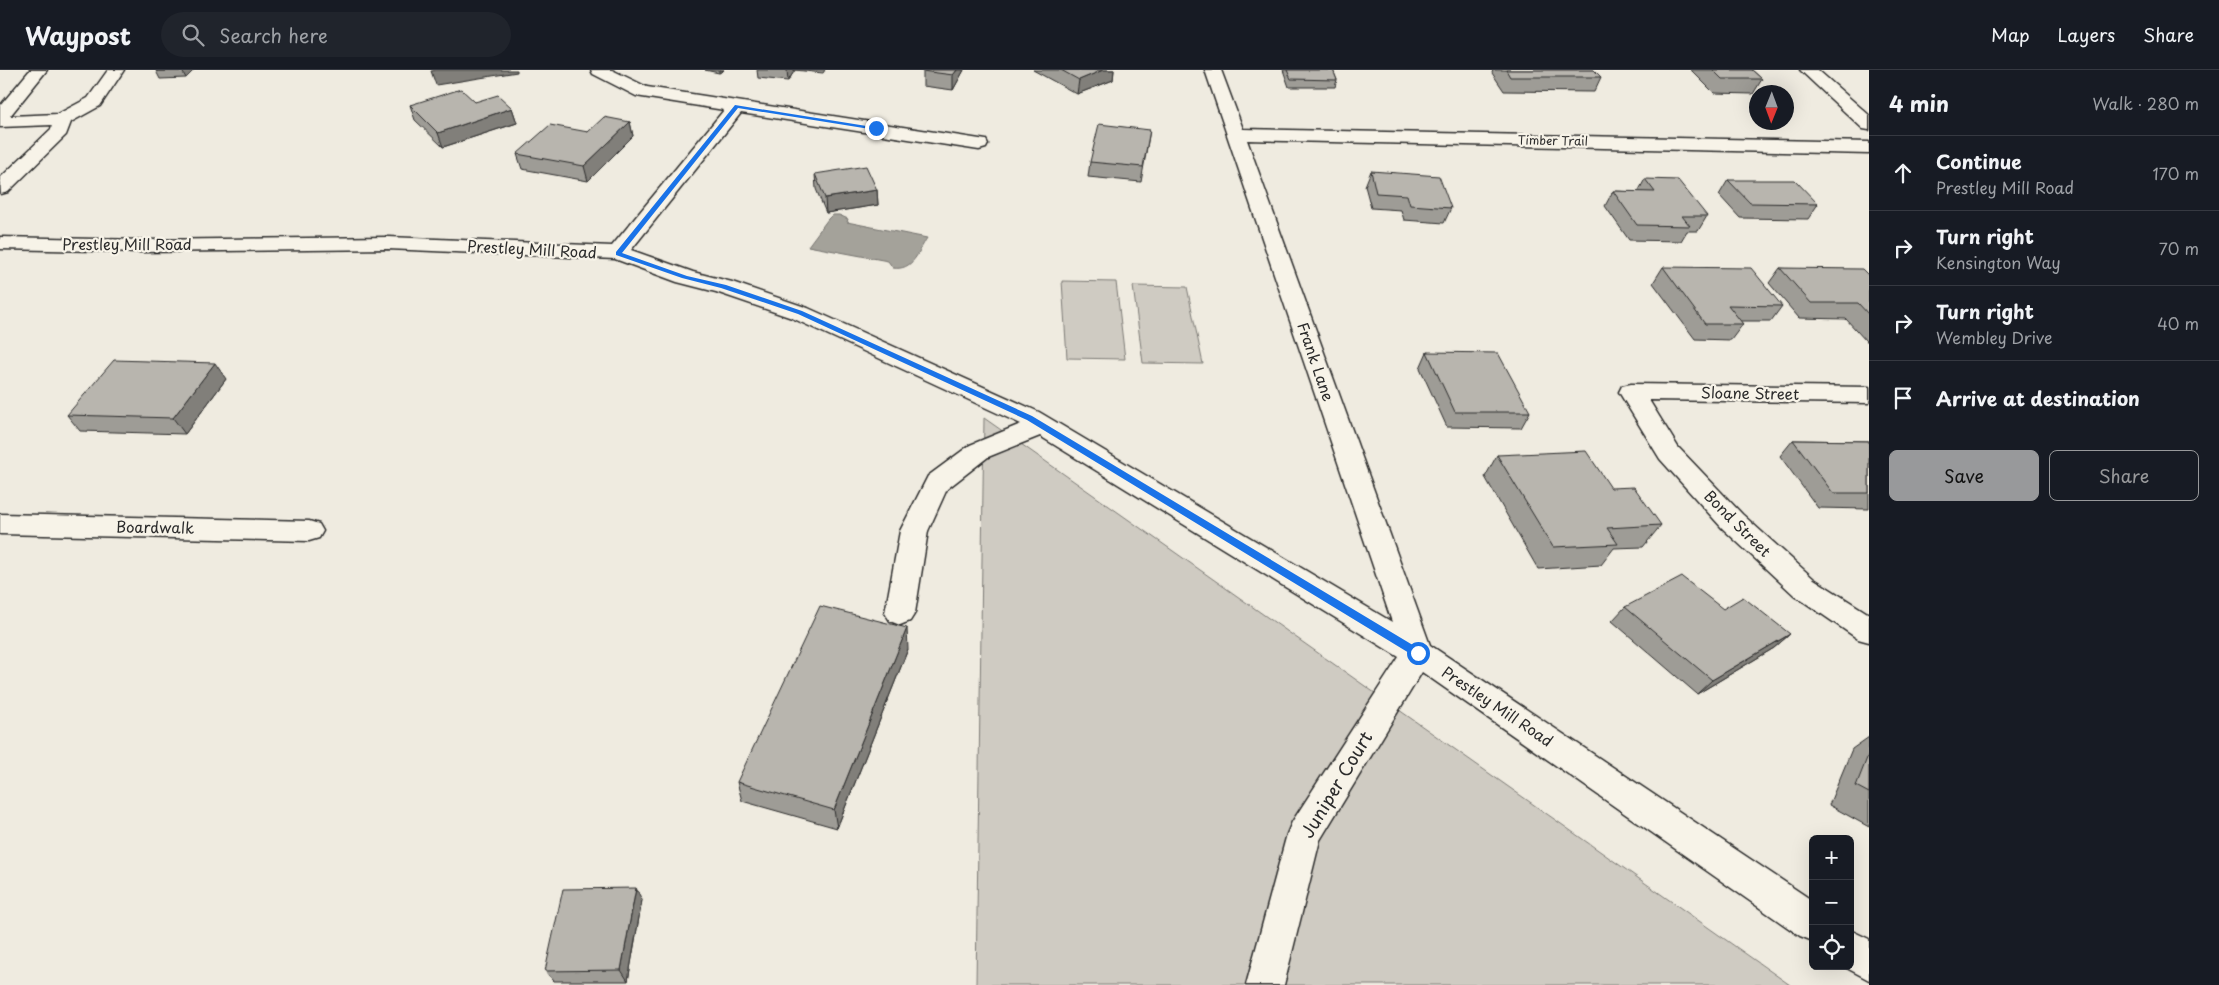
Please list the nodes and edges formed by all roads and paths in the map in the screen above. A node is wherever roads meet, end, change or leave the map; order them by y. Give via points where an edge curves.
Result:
1 (40, 70) edge
2 (116, 70) edge
3 (600, 70) edge
4 (1213, 70) edge
5 (1808, 70) edge
6 (737, 106) junction
7 (0, 117) edge
8 (62, 119) junction
9 (0, 122) edge
10 (1869, 124) edge
11 (1236, 134) junction
12 (979, 144) dead end
13 (1869, 148) edge
14 (1, 188) edge
15 (0, 243) edge
16 (618, 254) junction
17 (1631, 392) joint
18 (1869, 395) edge
19 (1042, 425) junction
20 (0, 524) edge
21 (310, 531) dead end
22 (900, 613) dead end
23 (1869, 630) edge
24 (1418, 653) junction
25 (1809, 920) edge
26 (1854, 952) edge
27 (1869, 961) edge
28 (1265, 985) edge

1 - 7 street
2 - 8 street via 94,102
3 - 6 street via 642,92
4 - 11 street, Frank Lane
5 - 10 street
6 - 12 street
6 - 16 street
8 - 9 street
8 - 14 street via 60,131
11 - 13 street, Timber Trail
11 - 24 street, Frank Lane
15 - 16 street, Prestley Mill Road via 144,246 388,243
16 - 19 street, Prestley Mill Road via 800,312
17 - 18 street, Sloane Street
17 - 23 street, Bond Street via 1669,453 1732,521 1804,587
19 - 22 street via 979,451 936,483 914,531
19 - 24 street, Prestley Mill Road
20 - 21 street, Boardwalk
24 - 25 street, Prestley Mill Road
24 - 28 street, Juniper Court via 1304,834
26 - 27 street

